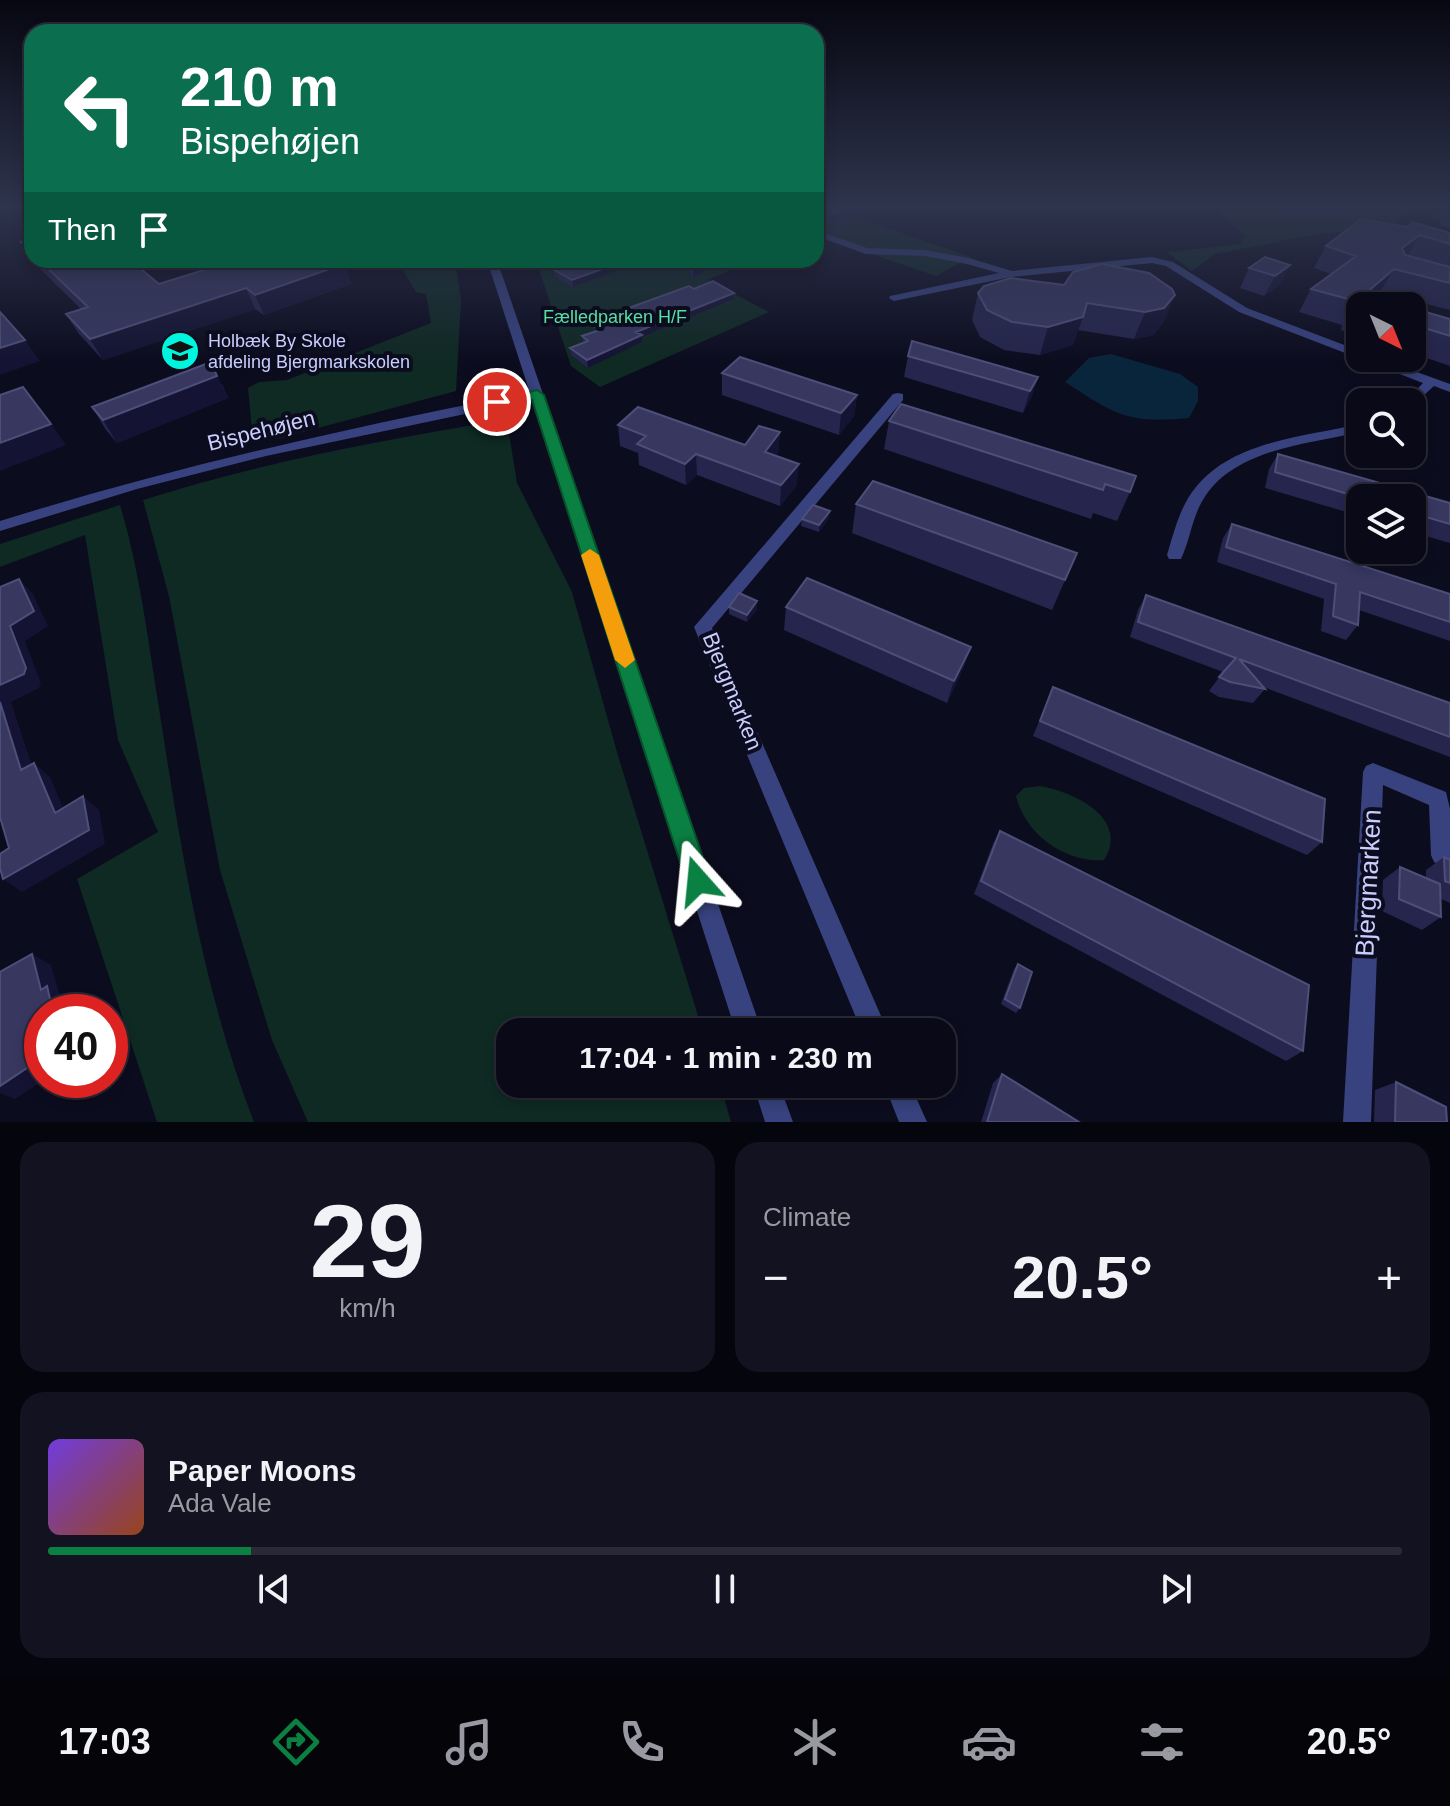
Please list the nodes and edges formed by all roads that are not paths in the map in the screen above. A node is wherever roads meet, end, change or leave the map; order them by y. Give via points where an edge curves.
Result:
1 (949, 257) edge
2 (495, 268) edge
3 (1011, 274) junction
4 (894, 298) dead end
5 (1346, 350) edge
6 (1407, 372) edge
7 (1432, 381) junction
8 (1425, 388) edge
9 (1450, 388) edge
10 (537, 395) junction
11 (898, 397) dead end
12 (1346, 431) edge
13 (0, 526) edge
14 (1175, 555) dead end
15 (1442, 855) edge
16 (744, 1018) edge
17 (869, 1018) edge
18 (771, 1098) edge
19 (903, 1098) edge
20 (779, 1122) edge
21 (913, 1122) edge
22 (1357, 1122) edge

1 - 3 street
2 - 10 street
3 - 4 street
3 - 5 street via 1163,262 1243,310
6 - 7 street
7 - 8 street
7 - 9 street
10 - 13 street, Bispehøjen via 300,442
10 - 16 street
11 - 17 street, Bjergmarken via 703,627
12 - 14 street via 1278,445 1213,477 1194,495
15 - 22 street, Bjergmarken via 1439,799 1373,772
18 - 20 street
19 - 21 street

